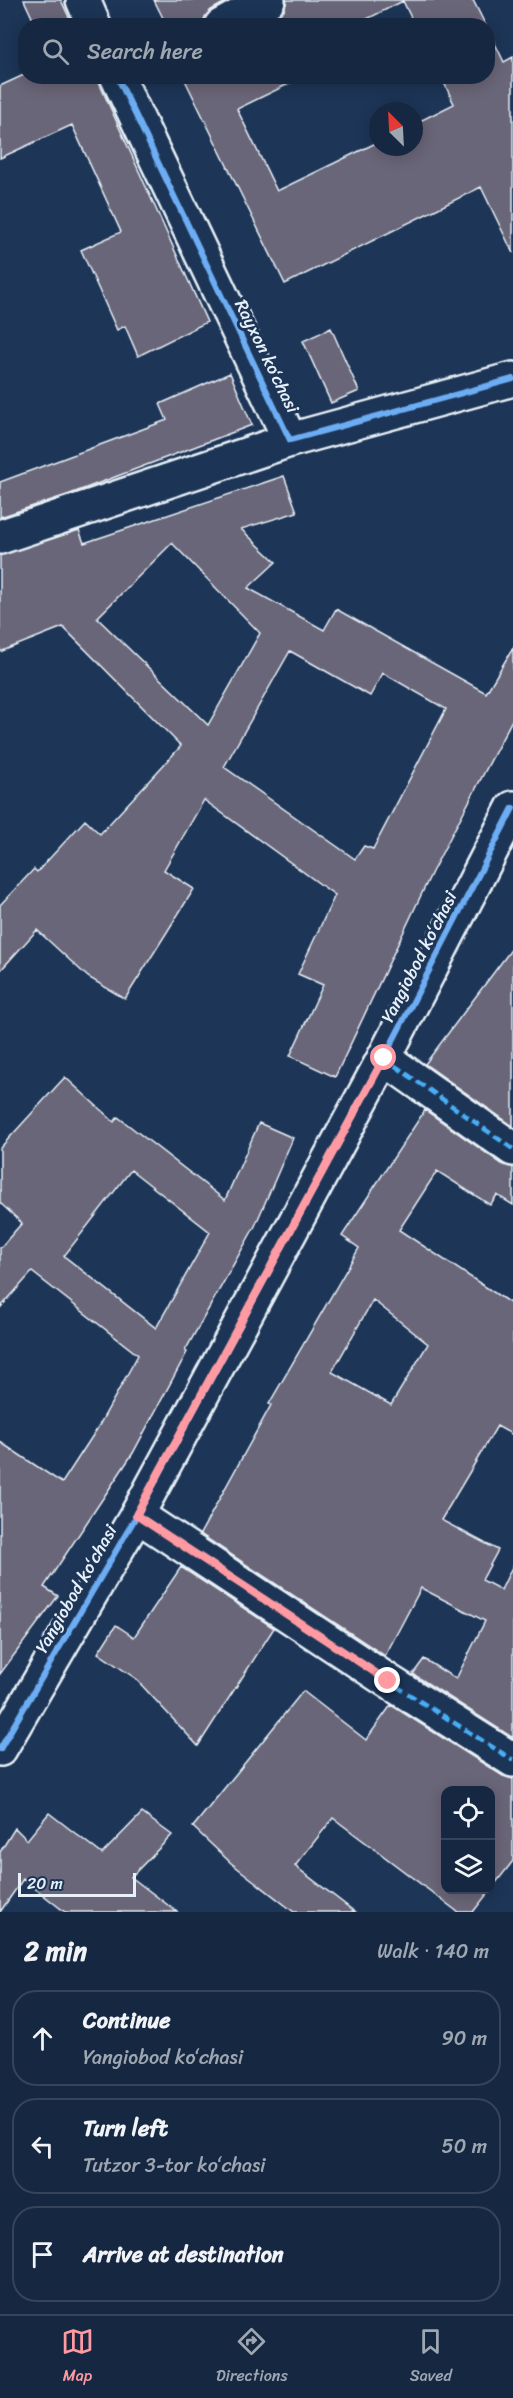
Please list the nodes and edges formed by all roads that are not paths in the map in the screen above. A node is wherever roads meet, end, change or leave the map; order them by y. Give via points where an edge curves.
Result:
1 (82, 0) edge
2 (268, 0) edge
3 (90, 18) edge
4 (235, 18) edge
5 (124, 84) edge
6 (513, 379) edge
7 (290, 440) junction
8 (0, 537) edge
9 (513, 808) edge
10 (384, 1058) junction
11 (513, 1149) edge
12 (136, 1515) junction
13 (0, 1749) edge
14 (513, 1760) edge

1 - 3 street
2 - 4 street
5 - 7 street, Rayxon koʻchasi
6 - 7 street, Rayxon koʻchasi
7 - 8 street
9 - 10 street, Yangiobod koʻchasi
10 - 11 street
10 - 12 street, Yangiobod koʻchasi
12 - 13 street, Yangiobod koʻchasi
12 - 14 street

